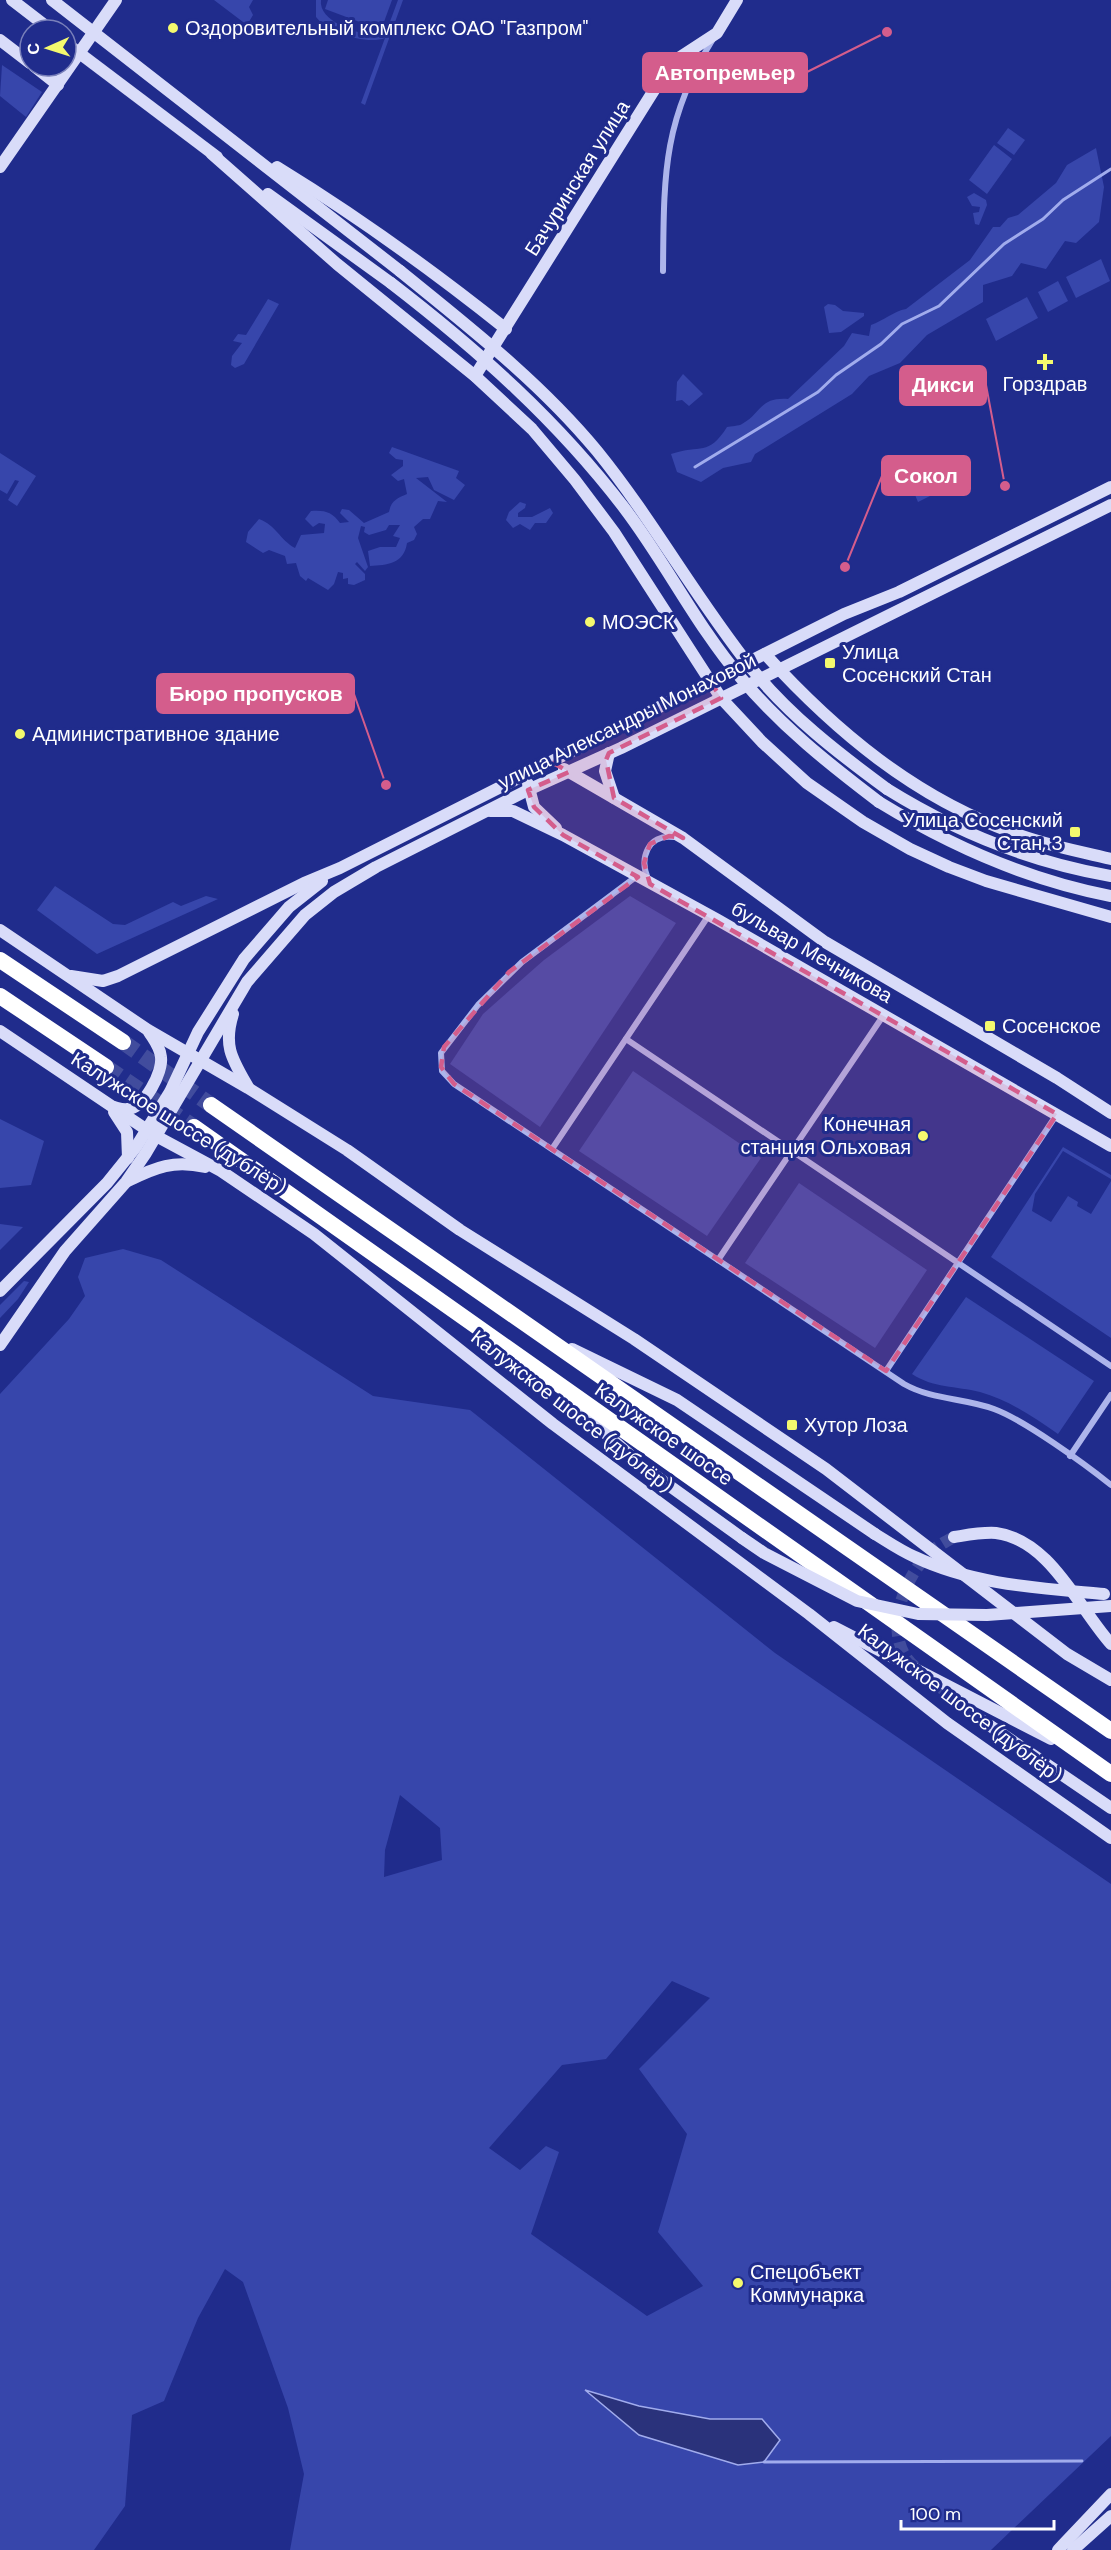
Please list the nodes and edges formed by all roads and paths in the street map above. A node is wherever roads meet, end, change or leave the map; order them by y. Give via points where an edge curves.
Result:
1 (12, 0) edge
2 (52, 0) edge
3 (116, 0) edge
4 (737, 0) edge
5 (35, 18) edge
6 (94, 33) junction
7 (717, 33) junction
8 (0, 40) edge
9 (18, 54) edge
10 (80, 54) junction
11 (49, 78) edge
12 (58, 85) junction
13 (224, 134) junction
14 (212, 153) junction
15 (0, 167) edge
16 (663, 271) dead end
17 (506, 329) junction
18 (476, 376) junction
19 (1111, 487) edge
20 (1111, 505) edge
21 (765, 654) junction
22 (779, 669) junction
23 (710, 681) junction
24 (721, 698) junction
25 (609, 753) junction
26 (550, 761) junction
27 (536, 768) junction
28 (569, 772) junction
29 (528, 790) junction
30 (614, 798) junction
31 (486, 812) junction
32 (563, 835) junction
33 (683, 838) junction
34 (1111, 859) edge
35 (340, 868) junction
36 (637, 876) junction
37 (1111, 876) edge
38 (650, 884) junction
39 (1111, 896) edge
40 (709, 915) junction
41 (1111, 917) edge
42 (0, 930) edge
43 (0, 960) edge
44 (62, 974) junction
45 (0, 996) edge
46 (238, 996) junction
47 (883, 1016) junction
48 (148, 1030) junction
49 (0, 1031) edge
50 (626, 1039) junction
51 (123, 1042) tunnel mouth
52 (188, 1053) junction
53 (200, 1060) junction
54 (106, 1067) tunnel mouth
55 (248, 1088) junction
56 (211, 1105) tunnel mouth
57 (110, 1106) junction
58 (1111, 1113) edge
59 (1057, 1114) junction
60 (194, 1127) tunnel mouth
61 (151, 1133) junction
62 (1111, 1146) edge
63 (552, 1149) junction
64 (793, 1151) junction
65 (128, 1158) junction
66 (221, 1171) junction
67 (126, 1182) junction
68 (718, 1260) junction
69 (959, 1263) junction
70 (0, 1291) edge
71 (539, 1333) junction
72 (0, 1345) edge
73 (526, 1361) junction
74 (1111, 1366) edge
75 (886, 1371) junction
76 (1111, 1395) edge
77 (1070, 1456) junction
78 (1111, 1485) edge
79 (954, 1537) tunnel mouth
80 (1107, 1594) edge
81 (1111, 1606) edge
82 (809, 1614) junction
83 (1111, 1644) edge
84 (1111, 1680) edge
85 (983, 1721) tunnel mouth
86 (1111, 1731) edge
87 (1084, 1756) junction
88 (1111, 1774) edge
89 (1111, 1808) edge
90 (1111, 1838) edge
91 (1111, 2494) edge
92 (1111, 2516) edge
93 (1058, 2550) edge
94 (1073, 2550) edge

1 - 5 main road
2 - 6 main road
3 - 6 main road
4 - 7 main road, Бачуринская улица
6 - 10 main road
6 - 13 main road
7 - 16 street, Бачуринская улица via 694,69 672,126 664,203
7 - 17 main road, Бачуринская улица via 671,63
8 - 9 main road
10 - 12 main road
10 - 14 main road
11 - 12 main road
12 - 15 main road
13 - 17 main road via 360,219
13 - 37 main road, bridge via 501,352 560,410 639,506 753,670 799,720 836,751 887,789 966,834 1051,862
14 - 18 main road via 336,264
14 - 39 main road, bridge via 391,283 493,365 549,419 626,511 740,677 825,762 879,802 964,850 1058,883
17 - 18 main road, Бачуринская улица
18 - 23 main road via 532,429 576,480
19 - 21 main road, улица Александры Монаховой
20 - 22 main road, улица Александры Монаховой
21 - 22 main road
21 - 23 main road, улица Александры Монаховой
22 - 24 main road, улица Александры Монаховой
22 - 34 main road via 867,751 900,777 950,806 1015,834
23 - 24 main road
23 - 26 main road, улица Александры Монаховой
24 - 25 main road, улица Александры Монаховой
24 - 41 main road via 742,723 807,783 909,849 986,881
25 - 28 main road, улица Александры Монаховой
25 - 30 main road via 605,771
26 - 27 main road, улица Александры Монаховой
26 - 28 main road, бульвар Мечникова
27 - 29 main road
27 - 35 main road, улица Александры Монаховой
28 - 29 main road, улица Александры Монаховой
28 - 30 main road, бульвар Мечникова
29 - 31 main road, улица Александры Монаховой
29 - 32 main road via 534,807
30 - 33 main road, бульвар Мечникова
31 - 32 main road, бульвар Мечникова via 513,812
31 - 46 main road, улица Александры Монаховой via 334,892 277,945
32 - 36 main road, бульвар Мечникова
33 - 38 street via 669,836 650,844 644,863
33 - 58 main road, бульвар Мечникова via 825,942
35 - 44 main road, улица Александры Монаховой via 118,976 103,981
35 - 52 main road, улица Александры Монаховой via 289,907 261,937 222,991
36 - 38 main road, бульвар Мечникова
36 - 63 street via 509,972 441,1053 441,1067 448,1079
38 - 40 main road, бульвар Мечникова
40 - 47 main road, бульвар Мечникова
40 - 50 street
42 - 44 main road
43 - 51 highway
44 - 48 main road
45 - 54 highway
46 - 53 main road, улица Александры Монаховой
46 - 55 main road via 227,1040
47 - 59 main road, бульвар Мечникова
47 - 64 street
48 - 52 main road
48 - 57 main road via 159,1048 159,1073 135,1107
49 - 57 main road, Калужское шоссе (дублёр)
50 - 63 street
50 - 64 street
52 - 53 main road
52 - 61 main road, улица Александры Монаховой
53 - 55 main road
53 - 61 main road, улица Александры Монаховой
55 - 84 main road via 826,1469 1067,1654
56 - 71 highway, Калужское шоссе
57 - 61 main road, Калужское шоссе (дублёр)
57 - 65 main road via 127,1132
59 - 62 main road, бульвар Мечникова
59 - 69 street
60 - 73 highway, Калужское шоссе
61 - 65 main road
61 - 66 main road, Калужское шоссе (дублёр)
61 - 67 main road
63 - 68 street
64 - 68 street
64 - 69 street
65 - 70 main road
66 - 67 main road via 185,1163 165,1164
66 - 82 main road, Калужское шоссе (дублёр) via 314,1234 553,1424
67 - 72 main road via 65,1251
68 - 75 street
69 - 74 street
69 - 75 street
71 - 80 main road, bridge via 677,1400 913,1557 951,1572 1005,1585
71 - 86 highway, Калужское шоссе
73 - 81 main road, bridge via 642,1466 764,1553 857,1601 918,1614 987,1615
73 - 87 highway, Калужское шоссе
75 - 77 street via 926,1394 999,1410
76 - 77 street
77 - 78 street
79 - 83 main road via 997,1533 1041,1555
82 - 87 main road
82 - 90 main road, Калужское шоссе (дублёр) via 947,1723
85 - 89 main road
87 - 88 highway, Калужское шоссе
91 - 93 main road
92 - 94 main road

